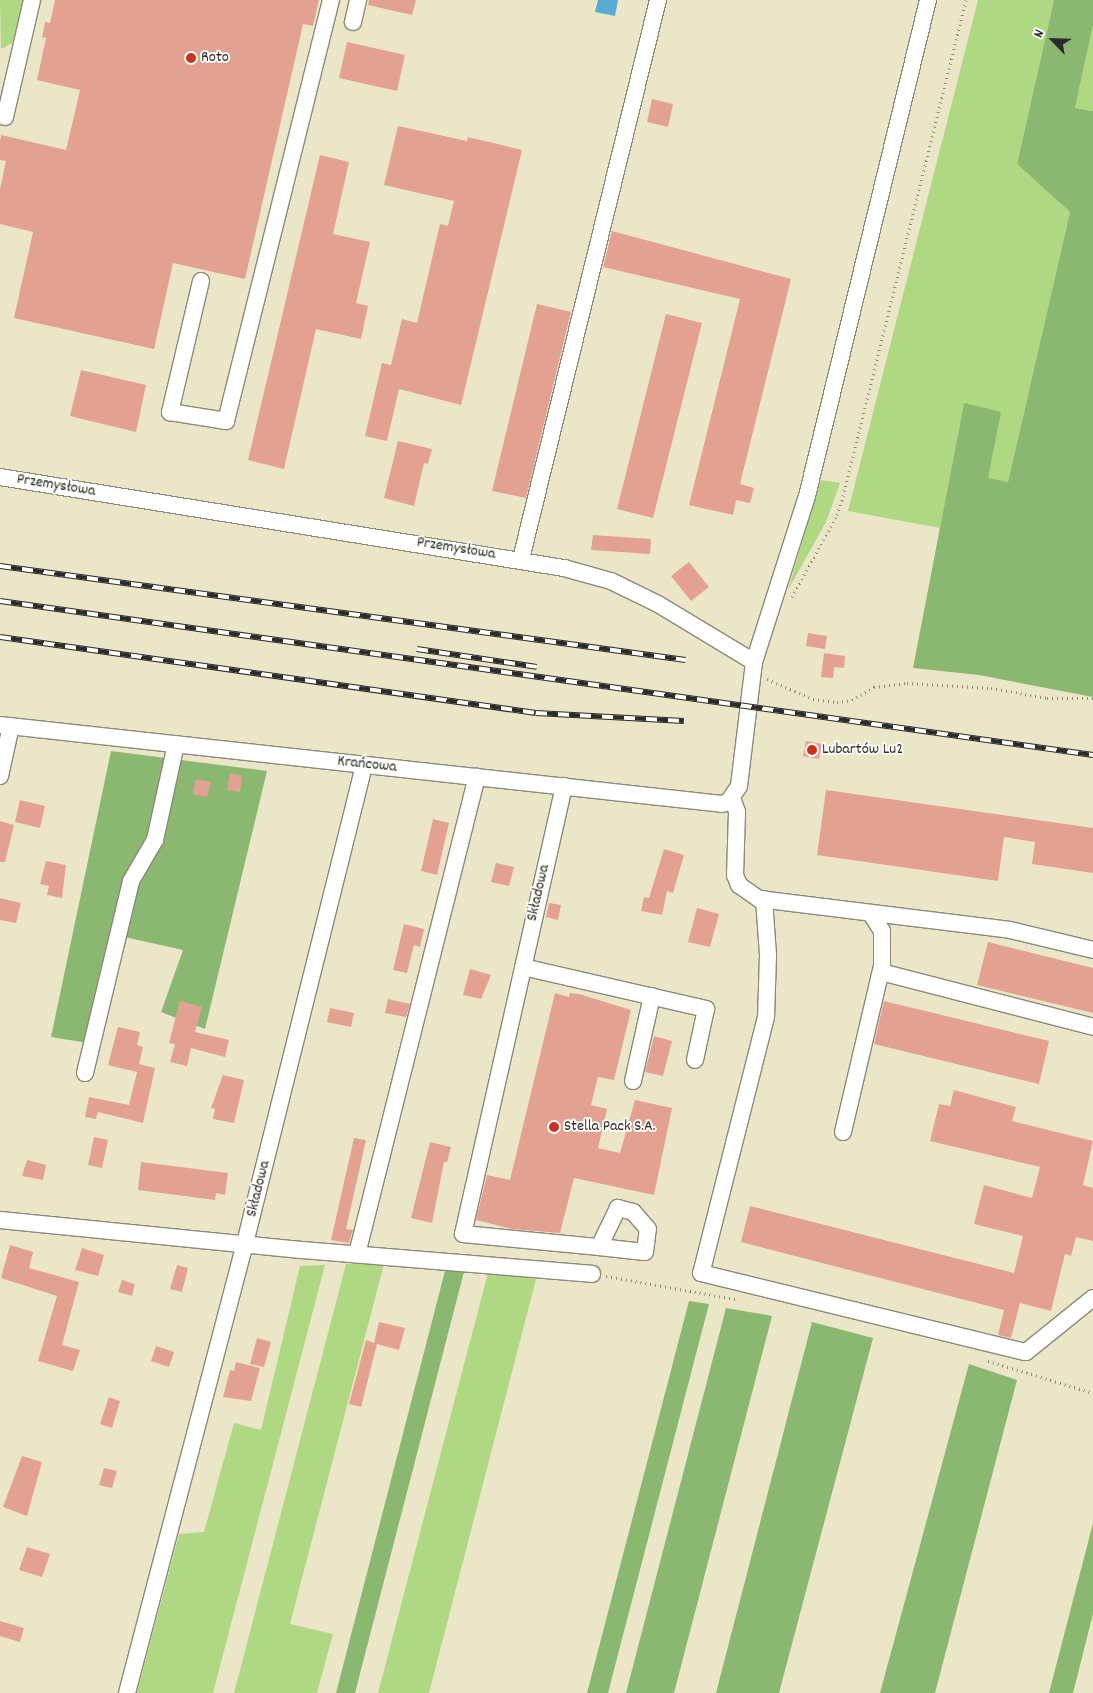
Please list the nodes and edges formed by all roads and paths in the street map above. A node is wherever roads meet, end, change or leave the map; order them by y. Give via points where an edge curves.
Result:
1 (32, 0) edge
2 (331, 0) edge
3 (358, 0) edge
4 (658, 0) edge
5 (928, 0) edge
6 (966, 0) edge
7 (353, 22) dead end
8 (5, 117) dead end
9 (201, 280) dead end
10 (0, 477) edge
11 (521, 559) junction
12 (791, 599) dead end
13 (753, 669) junction
14 (1093, 698) edge
15 (5, 725) edge
16 (176, 744) junction
17 (364, 765) junction
18 (0, 776) edge
19 (477, 777) junction
20 (564, 786) junction
21 (732, 798) junction
22 (764, 899) junction
23 (871, 914) junction
24 (1093, 950) edge
25 (523, 967) junction
26 (881, 972) junction
27 (652, 996) junction
28 (1093, 1027) edge
29 (695, 1060) dead end
30 (85, 1073) dead end
31 (634, 1081) dead end
32 (843, 1132) dead end
33 (0, 1220) edge
34 (245, 1243) junction
35 (599, 1248) dead end
36 (357, 1254) junction
37 (592, 1274) joint
38 (1093, 1298) edge
39 (742, 1301) dead end
40 (981, 1359) dead end
41 (1093, 1393) edge
42 (127, 1693) edge

1 - 8 street
2 - 9 street via 226,421 170,412
3 - 7 street
4 - 11 street
5 - 13 street via 807,496
6 - 12 path via 843,496 837,515
10 - 11 street, Przemysłowa
11 - 13 street, Przemysłowa via 611,581 658,604
13 - 14 path via 813,699 837,702 852,700 874,687 907,683 991,688 1047,698
13 - 21 street via 739,786
15 - 16 street, Krańcowa
15 - 18 street
16 - 17 street, Krańcowa
16 - 30 street via 155,840 131,881
17 - 19 street, Krańcowa
17 - 34 street, Składowa
19 - 20 street, Krańcowa
19 - 36 street
20 - 21 street, Krańcowa via 722,804
20 - 25 street, Składowa
21 - 22 street via 737,812 735,875 738,885
22 - 23 street
22 - 38 street via 768,955 766,1017 701,1273 1026,1352
23 - 24 street via 1010,930
23 - 26 street via 882,931
25 - 27 street
25 - 35 street, Składowa via 463,1234
26 - 28 street
26 - 32 street
27 - 29 street via 706,1009
27 - 31 street
33 - 34 street
34 - 36 street
34 - 42 street, Składowa
36 - 37 street
37 - 39 path
40 - 41 path

